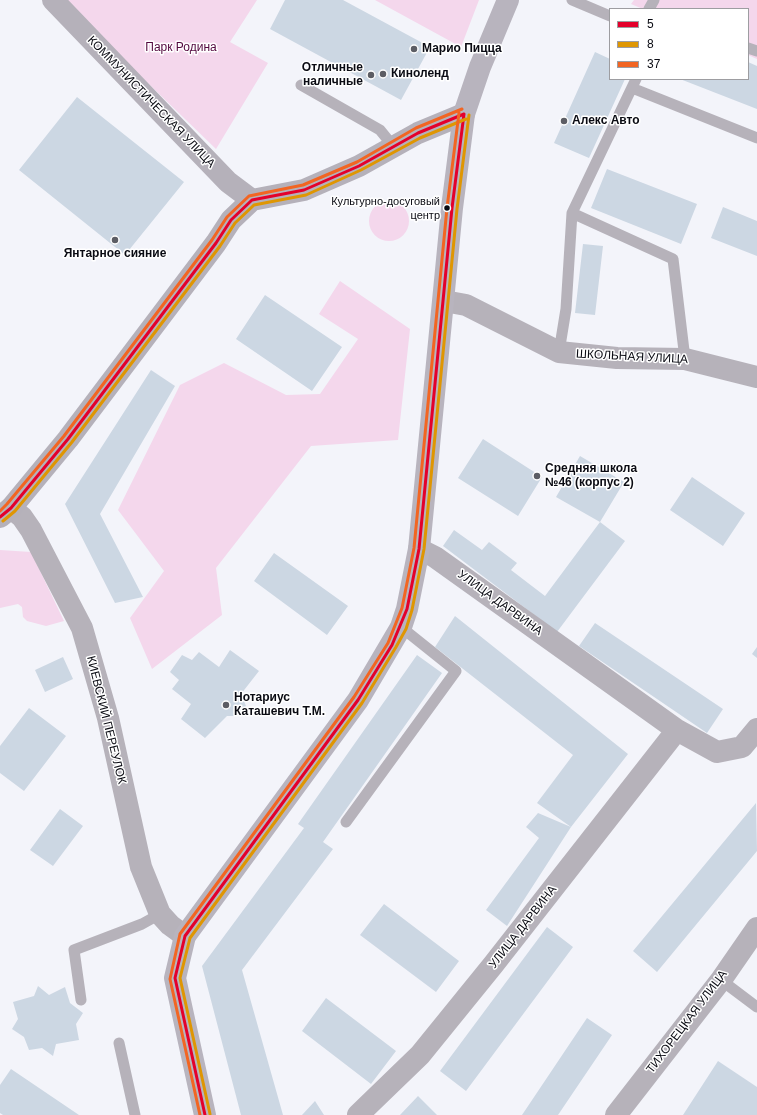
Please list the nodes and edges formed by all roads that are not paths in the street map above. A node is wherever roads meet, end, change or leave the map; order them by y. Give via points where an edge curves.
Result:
1 (53, 0) edge
2 (508, 0) edge
3 (572, 0) edge
4 (609, 16) edge
5 (634, 83) edge
6 (301, 85) dead end
7 (464, 114) junction
8 (757, 138) edge
9 (393, 146) junction
10 (252, 200) junction
11 (572, 213) junction
12 (444, 302) junction
13 (559, 352) junction
14 (685, 359) junction
15 (757, 377) edge
16 (6, 512) edge
17 (419, 549) junction
18 (401, 627) junction
19 (757, 729) edge
20 (677, 730) junction
21 (346, 822) dead end
22 (160, 914) junction
23 (757, 928) edge
24 (185, 936) junction
25 (720, 980) junction
26 (81, 1000) dead end
27 (757, 1007) edge
28 (120, 1043) dead end
29 (135, 1115) edge
30 (205, 1115) edge
31 (358, 1115) edge
32 (616, 1115) edge

1 - 10 main road, КОММУНИСТИЧЕСКАЯ УЛИЦА via 228,182
2 - 7 main road
3 - 4 lane
5 - 8 lane
5 - 11 lane
6 - 9 lane via 380,130
7 - 9 main road
7 - 12 main road
9 - 10 main road via 359,166 304,190
10 - 16 main road via 232,220 68,439
11 - 13 lane via 566,309
11 - 14 lane via 673,260
12 - 13 street, ШКОЛЬНАЯ УЛИЦА via 466,305
12 - 17 main road
13 - 14 street, ШКОЛЬНАЯ УЛИЦА via 617,358
14 - 15 street, ШКОЛЬНАЯ УЛИЦА
16 - 22 street, КИЕВСКИЙ ПЕРЕУЛОК via 22,517 31,530 82,628 108,718 141,867
17 - 18 main road via 407,610
17 - 20 street, УЛИЦА ДАРВИНА via 435,557
18 - 21 lane via 456,671
18 - 24 main road via 358,700
19 - 20 street, УЛИЦА ДАРВИНА via 742,747 717,752
20 - 31 street, УЛИЦА ДАРВИНА via 420,1055
22 - 24 street, КИЕВСКИЙ ПЕРЕУЛОК
22 - 26 lane via 142,924 74,950
23 - 25 street, ТИХОРЕЦКАЯ УЛИЦА
24 - 30 main road via 175,978
25 - 27 lane
25 - 32 street, ТИХОРЕЦКАЯ УЛИЦА
28 - 29 lane

